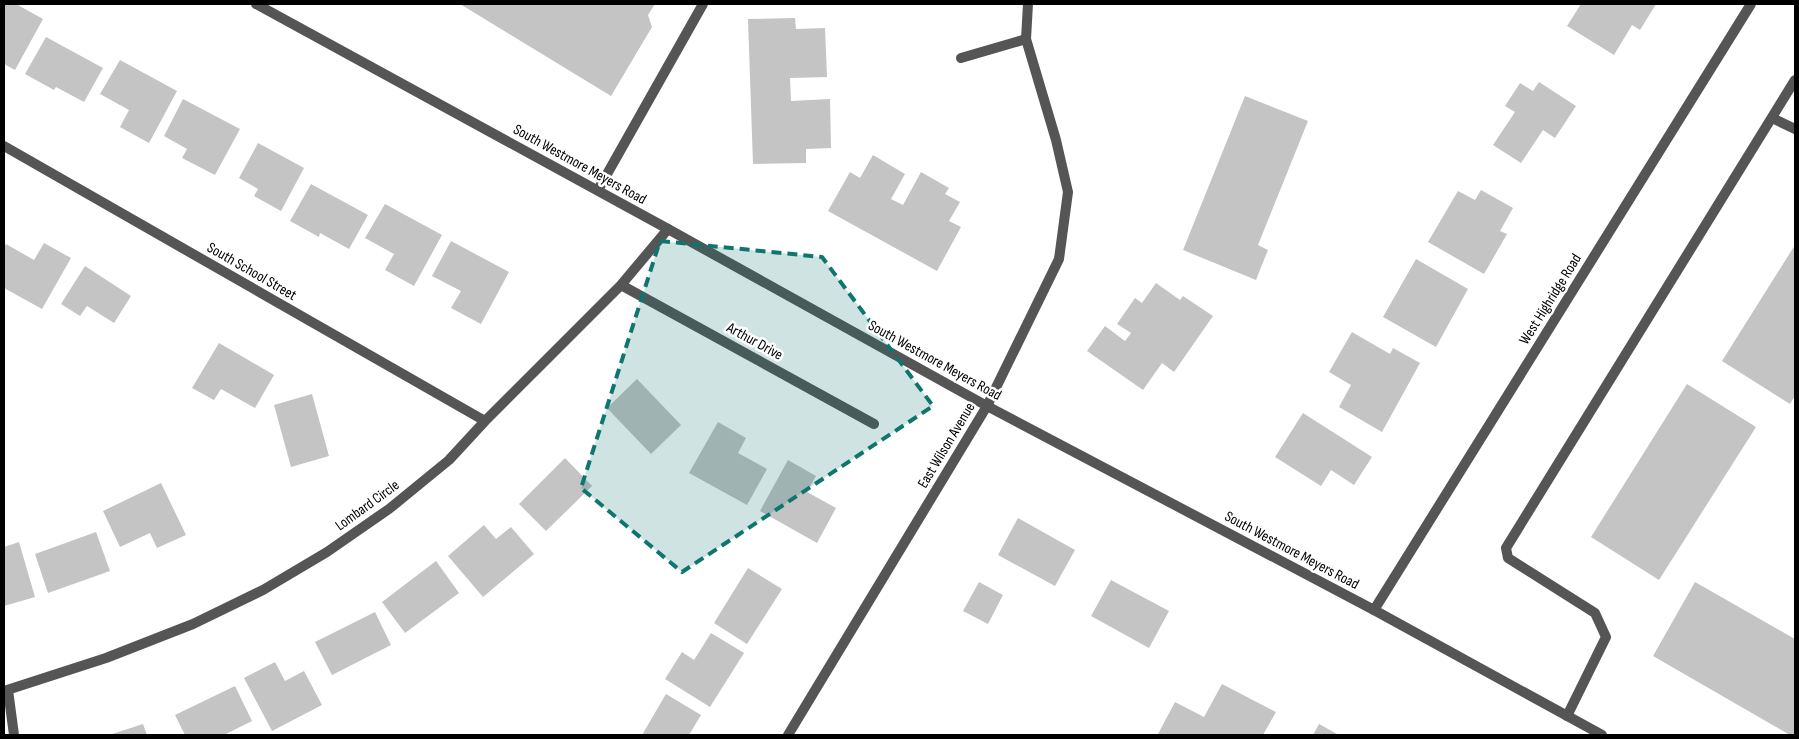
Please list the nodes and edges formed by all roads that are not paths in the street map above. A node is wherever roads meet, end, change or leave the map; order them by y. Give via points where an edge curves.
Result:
1 (256, 4) edge
2 (703, 4) edge
3 (1028, 4) edge
4 (1751, 4) edge
5 (1026, 39) junction
6 (961, 58) dead end
7 (1795, 80) edge
8 (1772, 118) junction
9 (1795, 129) edge
10 (4, 146) edge
11 (598, 190) junction
12 (668, 228) junction
13 (622, 285) junction
14 (987, 406) junction
15 (485, 421) junction
16 (874, 424) dead end
17 (1374, 610) junction
18 (6, 690) edge
19 (1567, 716) junction
20 (14, 735) edge
21 (788, 735) edge
22 (1602, 735) edge

1 - 11 street, South Westmore Meyers Road
2 - 11 street
3 - 5 street, East Wilson Avenue
4 - 17 street, West Highridge Road
5 - 6 street
5 - 14 street, East Wilson Avenue via 1068,192 1059,259
7 - 8 street
8 - 9 street
8 - 19 street via 1506,548 1508,558 1595,613 1606,637
10 - 15 street, South School Street
11 - 12 street, South Westmore Meyers Road
12 - 13 street, Lombard Circle
12 - 14 street, South Westmore Meyers Road
13 - 15 street, Lombard Circle
13 - 16 street, Arthur Drive
14 - 17 street, South Westmore Meyers Road
14 - 21 street, East Wilson Avenue
15 - 18 street, Lombard Circle via 449,460 389,509 327,552 263,590 150,641
17 - 19 street, South Westmore Meyers Road
18 - 20 street
19 - 22 street, South Westmore Meyers Road

